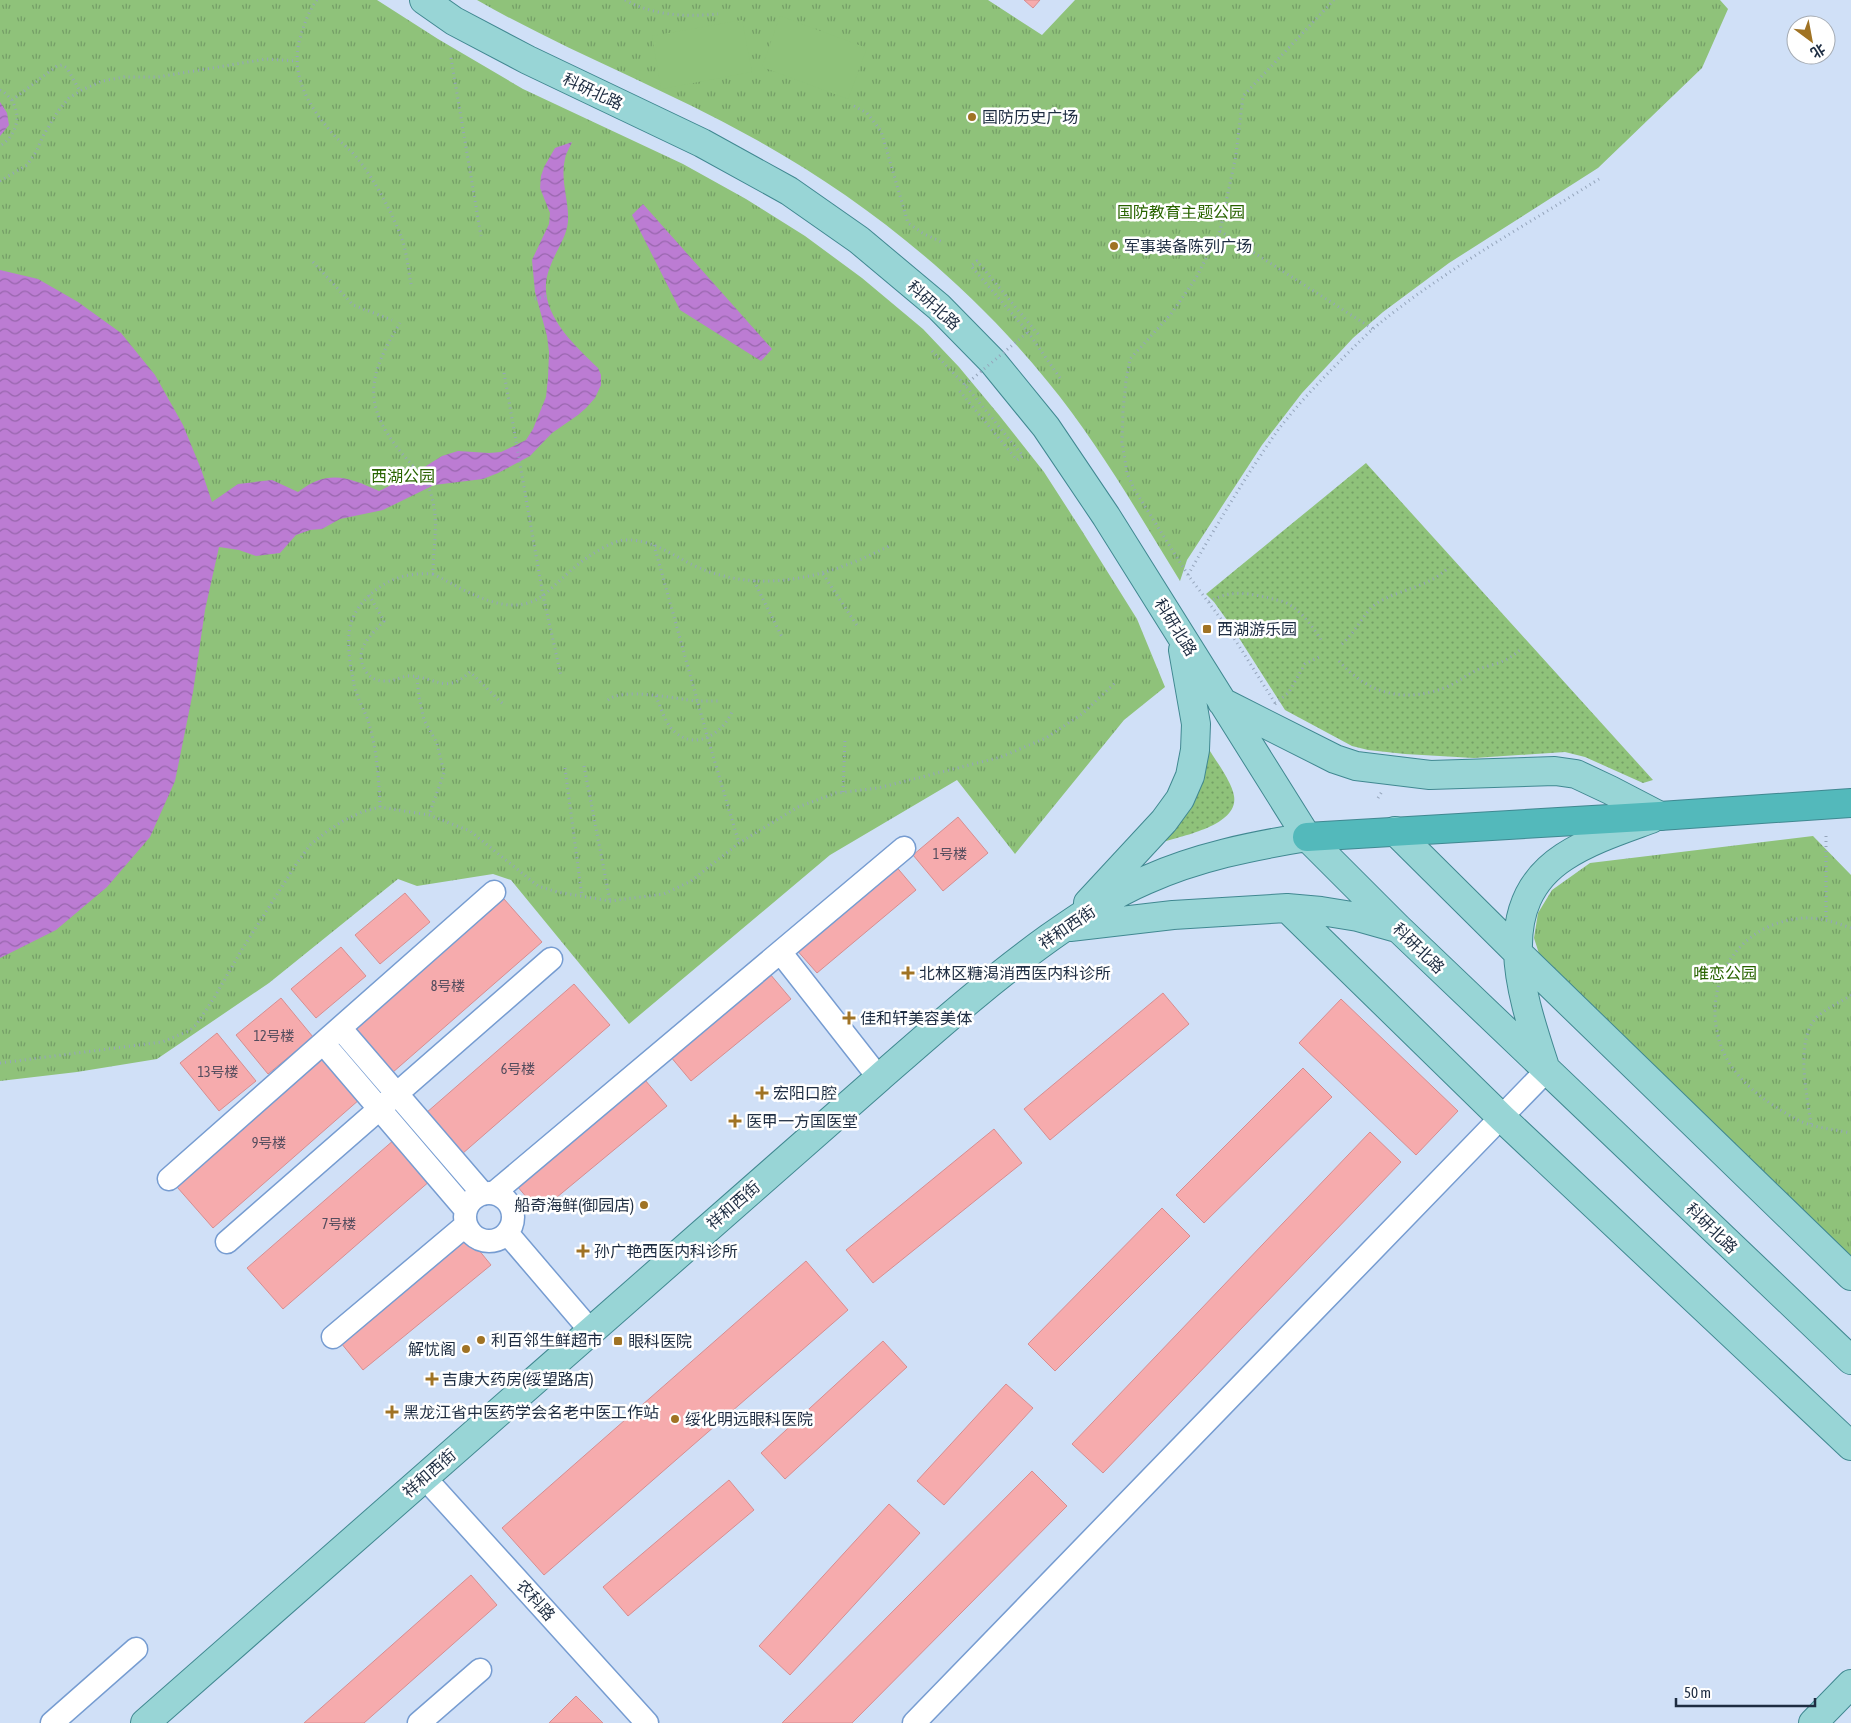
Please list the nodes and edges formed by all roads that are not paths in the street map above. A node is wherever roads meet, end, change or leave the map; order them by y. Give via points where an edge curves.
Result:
1 (424, 0) edge
2 (1181, 636) junction
3 (1222, 702) junction
4 (1851, 803) edge
5 (1660, 816) junction
6 (1395, 831) junction
7 (1307, 837) junction
8 (904, 848) dead end
9 (494, 892) dead end
10 (1287, 908) junction
11 (1064, 928) junction
12 (1398, 928) junction
13 (781, 953) junction
14 (1518, 954) junction
15 (551, 959) dead end
16 (341, 1029) junction
17 (324, 1044) junction
18 (1546, 1070) junction
19 (879, 1078) junction
20 (397, 1094) junction
21 (380, 1109) junction
22 (1502, 1118) junction
23 (169, 1179) dead end
24 (489, 1194) junction
25 (466, 1217) junction
26 (507, 1233) junction
27 (227, 1242) dead end
28 (1851, 1276) edge
29 (590, 1330) junction
30 (333, 1337) dead end
31 (1851, 1360) edge
32 (1851, 1446) edge
33 (424, 1477) junction
34 (136, 1649) dead end
35 (480, 1670) dead end
36 (1851, 1684) edge
37 (52, 1723) edge
38 (145, 1723) edge
39 (419, 1723) edge
40 (647, 1723) edge
41 (914, 1723) edge
42 (1813, 1723) edge

1 - 2 main road, 科研北路 via 454,21 528,60 702,143 789,190 859,240 932,301 993,362 1046,427
2 - 3 main road, 科研北路
2 - 11 main road via 1196,724 1190,776 1164,821
3 - 5 main road via 1335,759 1356,766 1430,775 1555,771 1576,774
3 - 7 main road, 科研北路
4 - 5 highway
5 - 6 highway
5 - 14 main road via 1588,843 1542,875 1529,894 1522,914
6 - 7 highway
6 - 14 main road
7 - 11 main road, 祥和西街 via 1243,848 1146,880
7 - 12 main road, 科研北路
8 - 13 street
9 - 16 street
10 - 11 main road via 1172,915
10 - 12 main road via 1321,910
10 - 22 main road
11 - 19 main road, 祥和西街 via 970,999
12 - 18 main road, 科研北路
13 - 19 street
13 - 24 street
14 - 18 main road via 1522,991
14 - 28 main road
15 - 20 street
16 - 17 street
16 - 20 street
17 - 21 street
17 - 23 street
18 - 22 street
18 - 31 main road, 科研北路
19 - 29 main road, 祥和西街
20 - 21 street
20 - 24 street
21 - 25 street
21 - 27 street
22 - 32 main road
22 - 41 street
24 - 25 street via 478,1195 472,1200
24 - 26 street via 502,1196 512,1210 513,1218
25 - 26 street via 472,1235 486,1241
25 - 30 street
26 - 29 street
29 - 33 main road, 祥和西街
33 - 38 main road, 祥和西街
33 - 40 street, 农科路
34 - 37 street
35 - 39 street
36 - 42 main road

